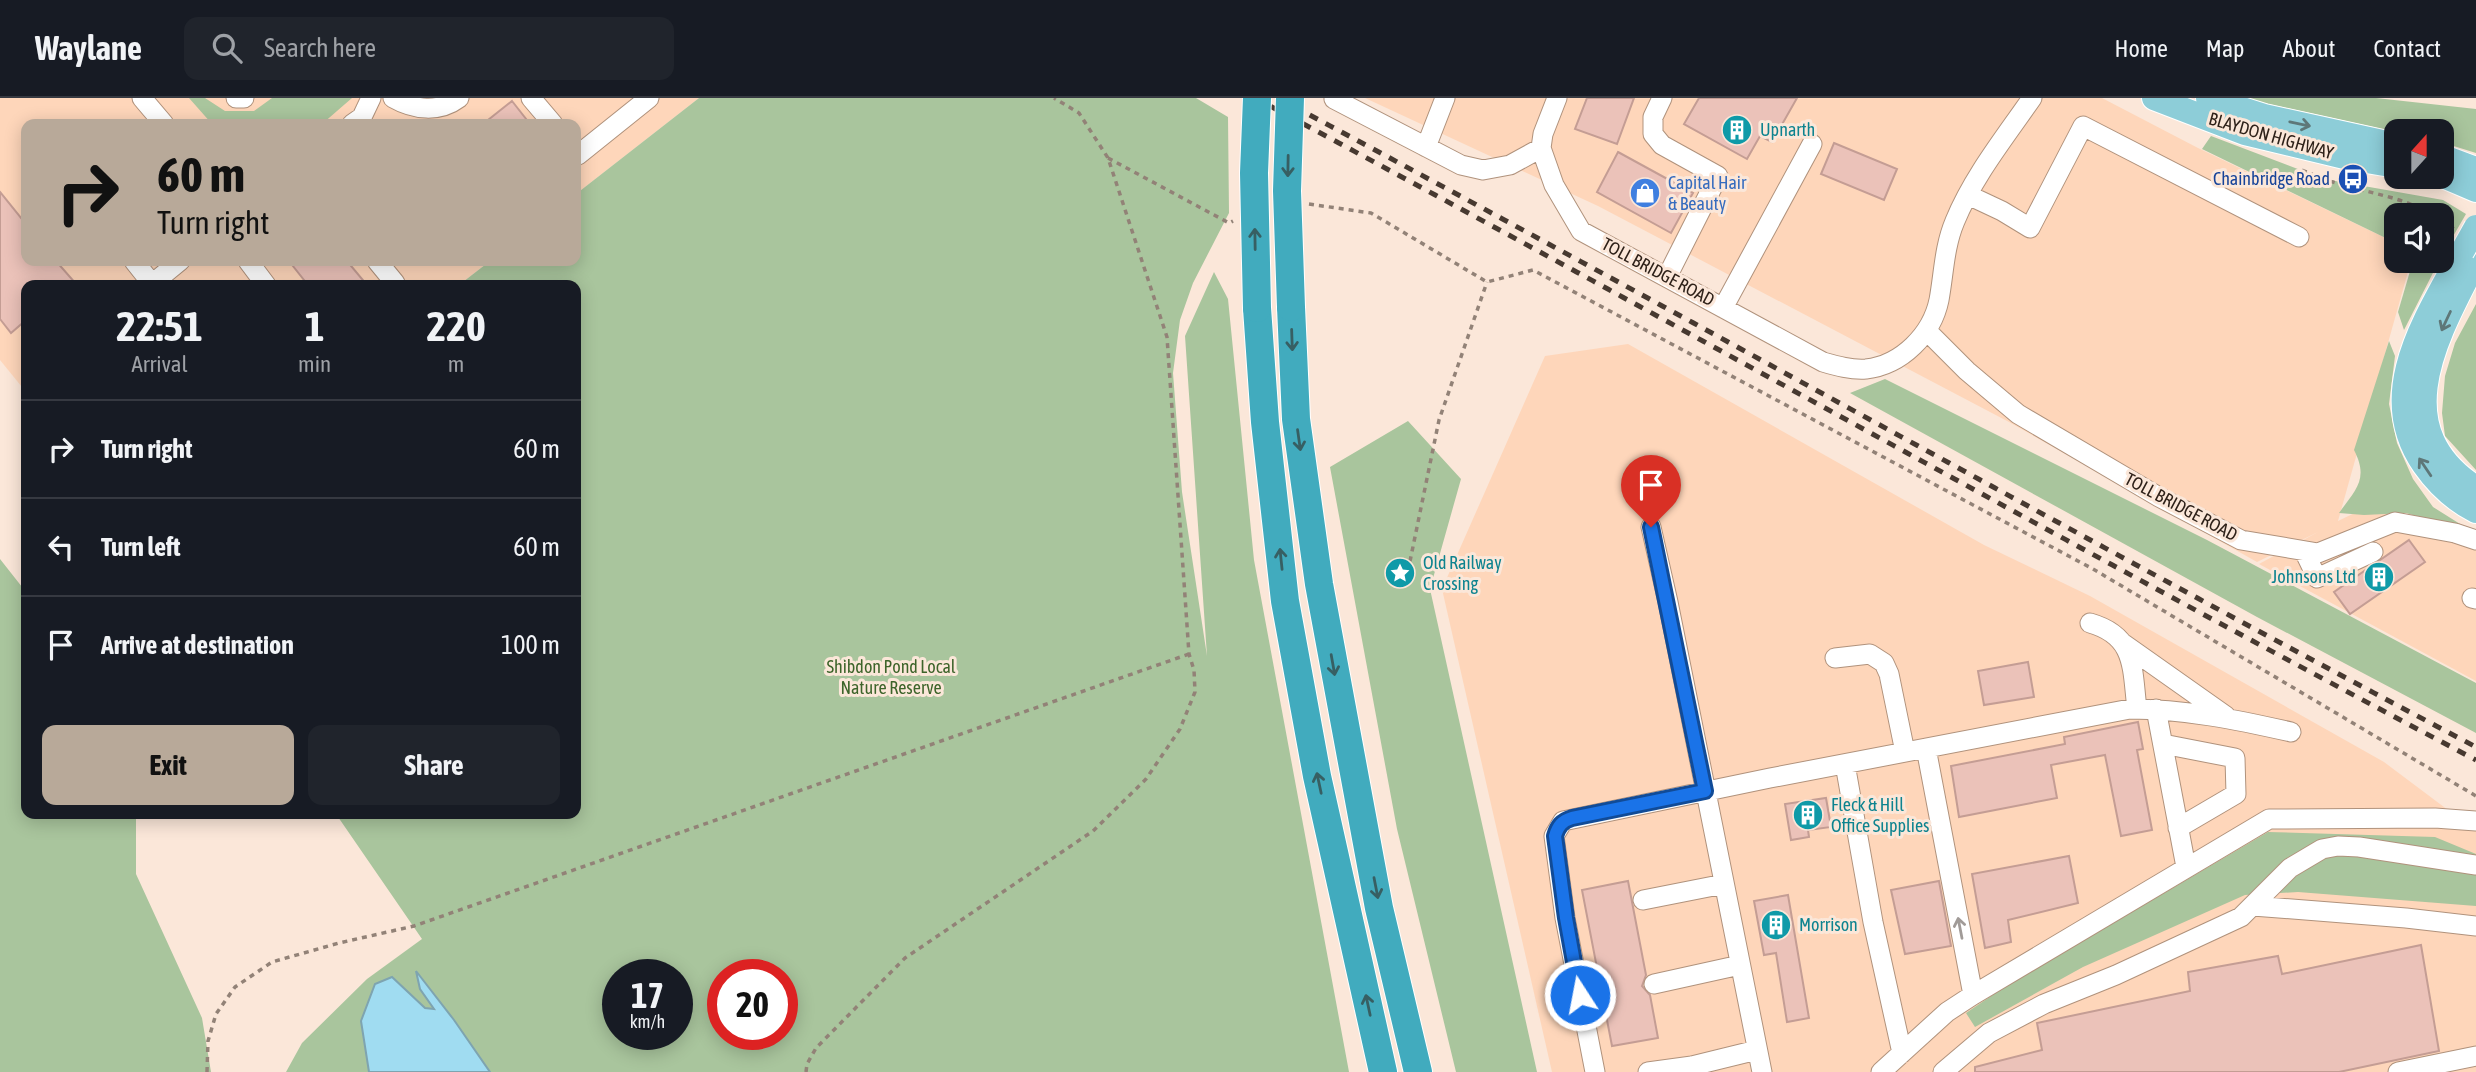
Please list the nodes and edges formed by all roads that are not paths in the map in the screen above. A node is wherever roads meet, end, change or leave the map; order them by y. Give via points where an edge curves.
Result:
1 (142, 98) edge
2 (236, 98) edge
3 (244, 98) edge
4 (371, 98) edge
5 (393, 98) edge
6 (459, 98) edge
7 (531, 98) edge
8 (649, 98) edge
9 (1257, 98) edge
10 (1290, 98) edge
11 (1557, 98) edge
12 (1662, 98) edge
13 (2032, 98) edge
14 (2154, 98) edge
15 (2208, 98) edge
16 (1334, 99) edge
17 (1441, 99) edge
18 (160, 119) edge
19 (359, 119) edge
20 (549, 119) edge
21 (1542, 141) junction
22 (2384, 142) edge
23 (1812, 145) dead end
24 (1426, 146) junction
25 (581, 153) edge
26 (2384, 164) edge
27 (2454, 167) edge
28 (2454, 179) edge
29 (2474, 184) edge
30 (1968, 195) junction
31 (2476, 227) edge
32 (2300, 237) dead end
33 (2469, 256) edge
34 (138, 266) edge
35 (174, 266) edge
36 (381, 266) edge
37 (1667, 277) junction
38 (149, 280) edge
39 (157, 280) edge
40 (393, 280) edge
41 (1724, 307) junction
42 (1927, 331) junction
43 (2476, 488) edge
44 (2476, 511) edge
45 (1651, 527) dead end
46 (2476, 540) edge
47 (2304, 551) junction
48 (2373, 552) dead end
49 (2090, 623) dead end
50 (2124, 644) junction
51 (1835, 658) dead end
52 (2147, 709) junction
53 (2231, 720) junction
54 (2291, 732) dead end
55 (2163, 744) junction
56 (1926, 748) junction
57 (1905, 752) junction
58 (1845, 764) junction
59 (1705, 791) junction
60 (2476, 821) edge
61 (2178, 828) junction
62 (2476, 865) edge
63 (2186, 867) junction
64 (1724, 884) junction
65 (1643, 900) dead end
66 (2253, 906) junction
67 (2476, 926) edge
68 (1741, 965) junction
69 (1654, 984) dead end
70 (1973, 995) junction
71 (1758, 1050) junction
72 (1902, 1053) junction
73 (2476, 1056) edge
74 (1417, 1065) edge
75 (1382, 1072) edge
76 (1595, 1072) edge
77 (1648, 1072) edge
78 (1762, 1072) edge
79 (1881, 1072) edge
80 (1943, 1072) edge
81 (2398, 1072) edge

1 - 18 street
2 - 3 street
4 - 19 street
5 - 6 street via 418,109 450,105
7 - 20 street
8 - 25 street
75 -> 9 highway, bridge via 1317,776 1285,601 1257,308
10 -> 74 highway, bridge via 1287,191 1296,419 1319,584 1380,908
11 - 21 street
12 - 37 street via 1653,117 1653,134 1662,145 1718,176
13 - 30 street, TOLL BRIDGE ROAD
14 - 26 main road, BLAYDON HIGHWAY via 2245,133
15 -> 22 main road, BLAYDON HIGHWAY via 2264,116
16 - 24 street
17 - 24 street
21 - 24 street via 1510,165 1483,170 1461,165
21 - 37 street, TOLL BRIDGE ROAD via 1554,186 1581,231
23 - 41 street
27 - 29 main road
28 - 29 main road
30 - 32 street via 2030,228 2083,125
30 - 42 street, TOLL BRIDGE ROAD via 1945,250 1938,302
31 - 33 main road, bridge
33 -> 43 main road via 2436,341 2424,392 2433,441 2447,463
44 -> 33 main road via 2433,477 2411,444 2404,413 2406,376 2415,342
34 - 38 street
35 - 39 street
36 - 40 street
37 - 41 street, TOLL BRIDGE ROAD
41 - 42 street, TOLL BRIDGE ROAD via 1824,362 1850,369 1887,363 1909,351
42 - 47 street, TOLL BRIDGE ROAD via 2018,414 2147,491 2241,540
45 - 59 street
46 - 47 street, TOLL BRIDGE ROAD via 2395,522 2318,553
47 - 48 street via 2317,578
49 - 50 street via 2108,629
50 - 52 street
50 - 53 street
51 - 57 street via 1870,654 1884,663
52 - 53 street
52 - 55 street
52 - 56 street
53 - 54 street
55 - 61 street
55 - 61 street via 2235,758 2236,794
56 - 57 street
70 -> 56 street
57 - 58 street
58 - 59 street
58 - 72 street
59 - 64 street
59 - 76 street via 1572,818 1558,828 1555,836 1566,918
60 - 63 street via 2269,819
61 - 63 street
62 - 66 street via 2338,846 2322,849 2290,868
63 - 70 street
64 - 65 street
64 - 68 street
66 - 67 street
66 - 80 street via 2214,931 2044,1004 1989,1033
68 - 69 street
68 - 71 street
70 - 72 street
71 - 77 street
71 - 78 street
72 - 79 street
73 - 81 street

